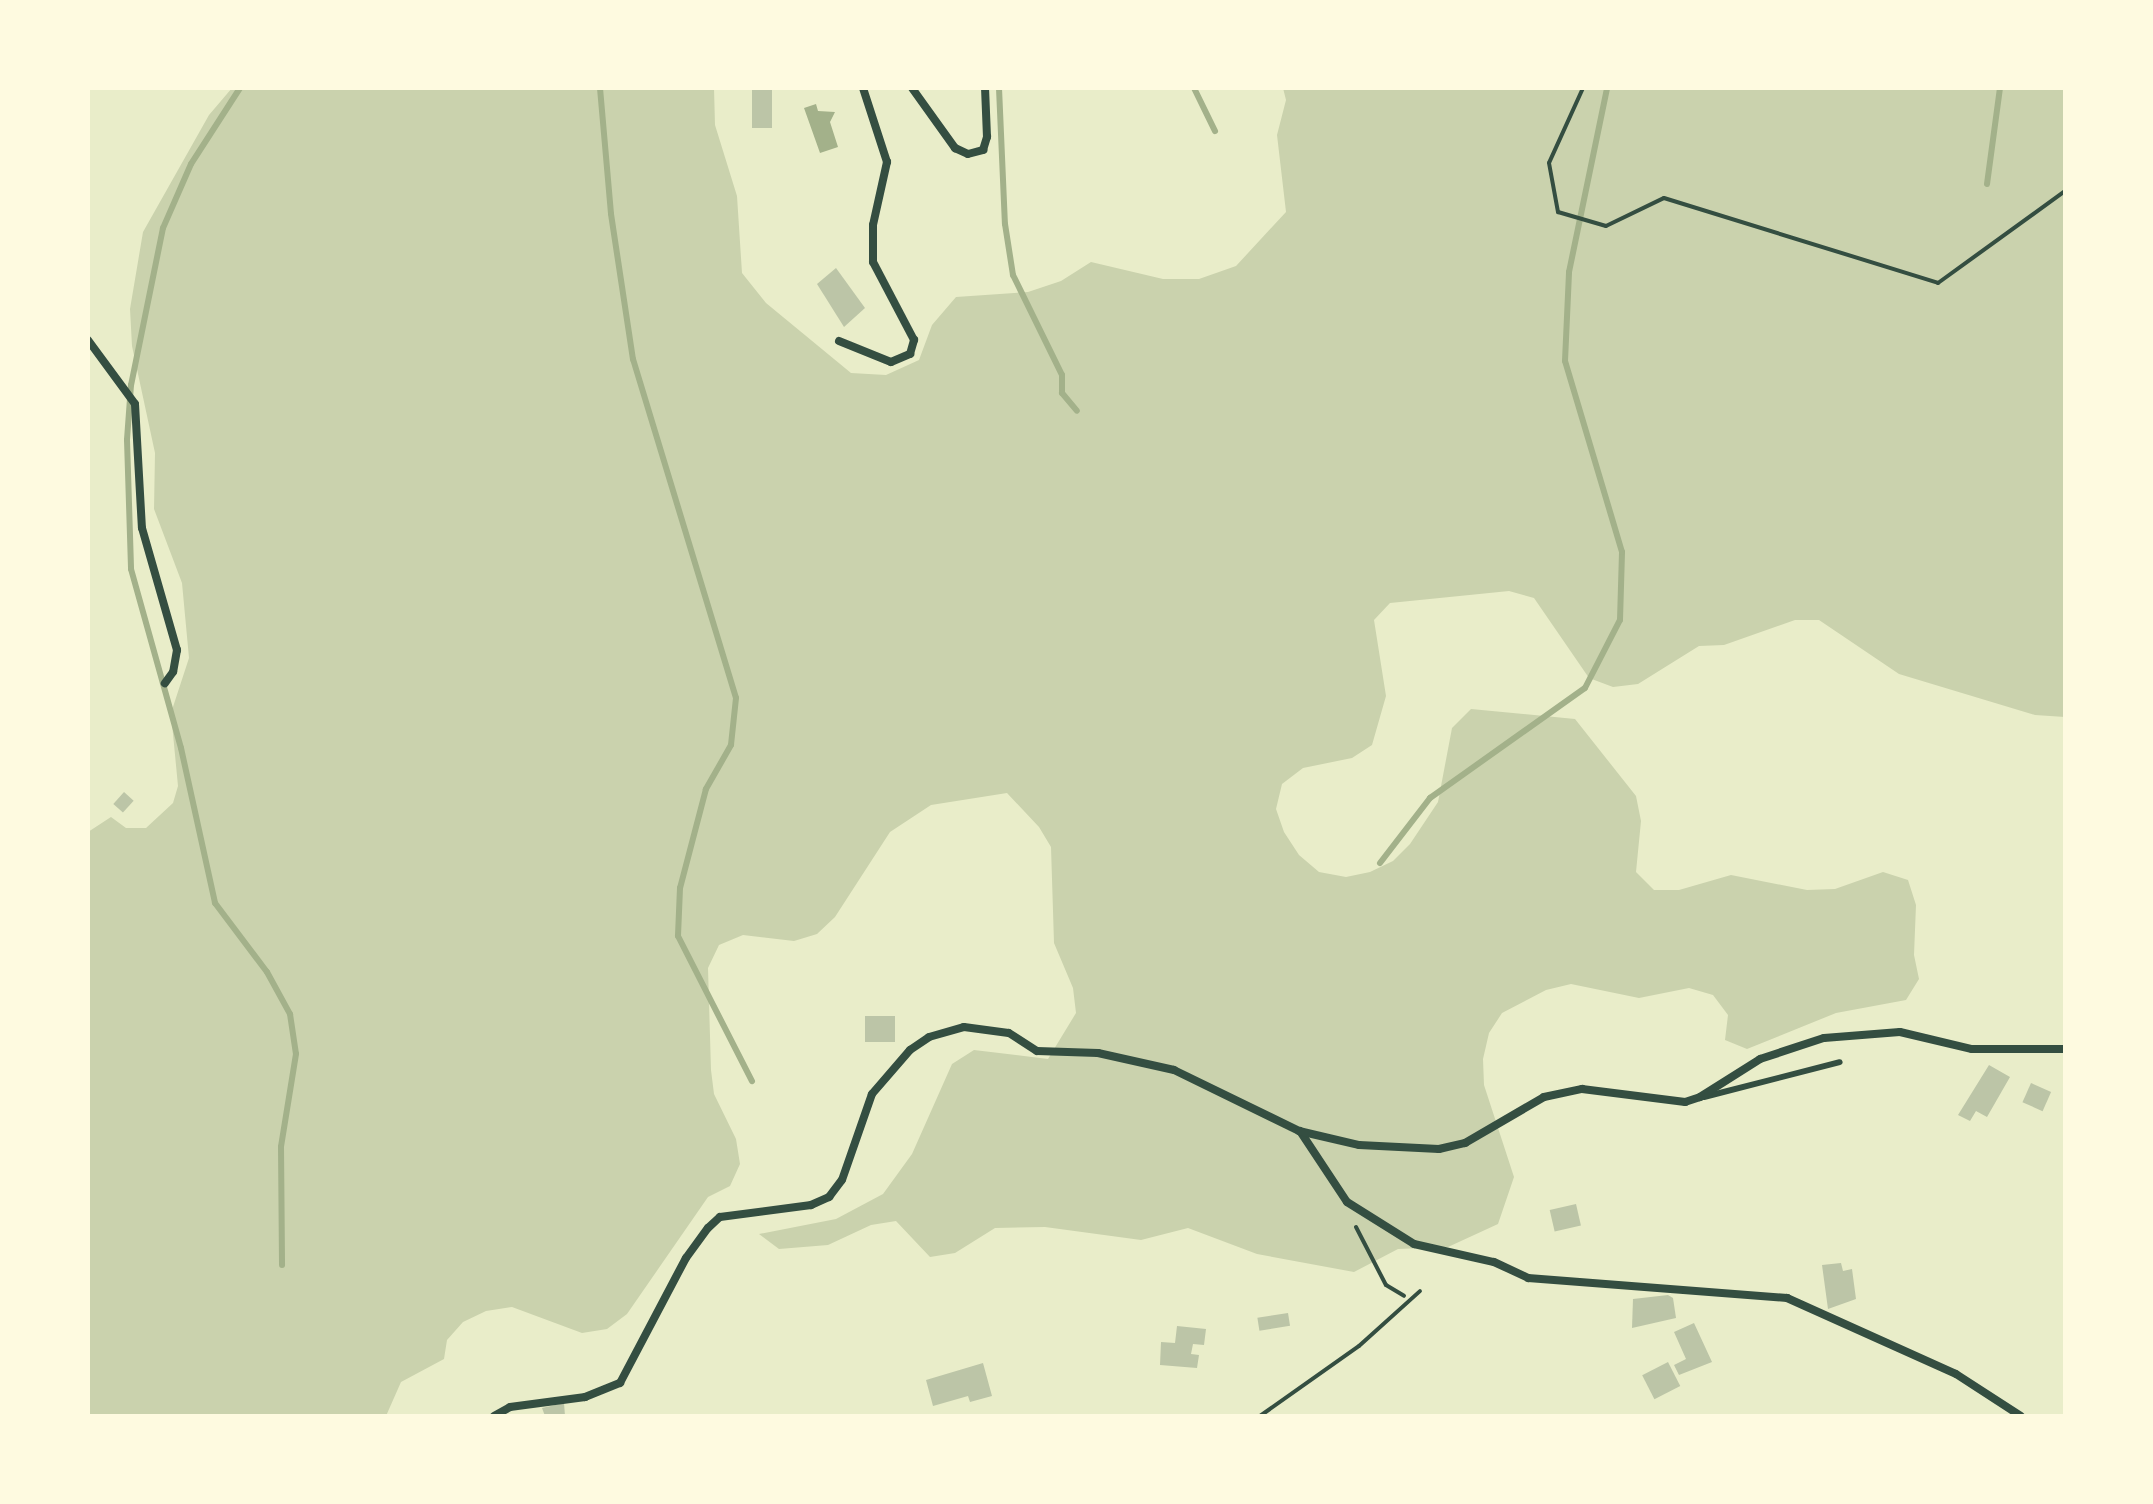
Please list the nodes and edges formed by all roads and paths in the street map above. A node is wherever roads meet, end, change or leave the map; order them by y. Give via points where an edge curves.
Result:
1 (863, 88) edge
2 (912, 88) edge
3 (985, 88) edge
4 (1583, 88) edge
5 (2065, 191) edge
6 (88, 340) edge
7 (839, 341) dead end
8 (165, 683) dead end
9 (2065, 1049) edge
10 (1840, 1062) dead end
11 (1700, 1097) junction
12 (1299, 1131) junction
13 (1347, 1202) junction
14 (1420, 1291) dead end
15 (1404, 1296) dead end
16 (494, 1416) edge
17 (1260, 1416) edge
18 (2021, 1416) edge

1 - 7 street via 887,162 873,225 873,262 914,340 910,354 891,362
2 - 3 street via 955,148 968,154 983,150 987,137
4 - 5 path via 1549,163 1551,175 1558,212 1606,226 1664,198 1938,283
6 - 8 street via 135,404 142,528 177,650
9 - 11 street via 1972,1049 1900,1032 1824,1038 1760,1059
10 - 11 lane
11 - 12 street via 1685,1102 1582,1089 1544,1097 1465,1143 1439,1149 1359,1145
12 - 13 street
12 - 16 street via 1174,1070 1098,1053 1037,1051 1009,1033 983,1027 929,1037 910,1050 872,1094 842,1180 829,1197 811,1205 720,1217 708,1228 686,1258 620,1383 585,1397 510,1407
13 - 15 path via 1386,1285
13 - 18 street via 1414,1244 1494,1262 1528,1278 1787,1298 1956,1374
14 - 17 path via 1359,1346

